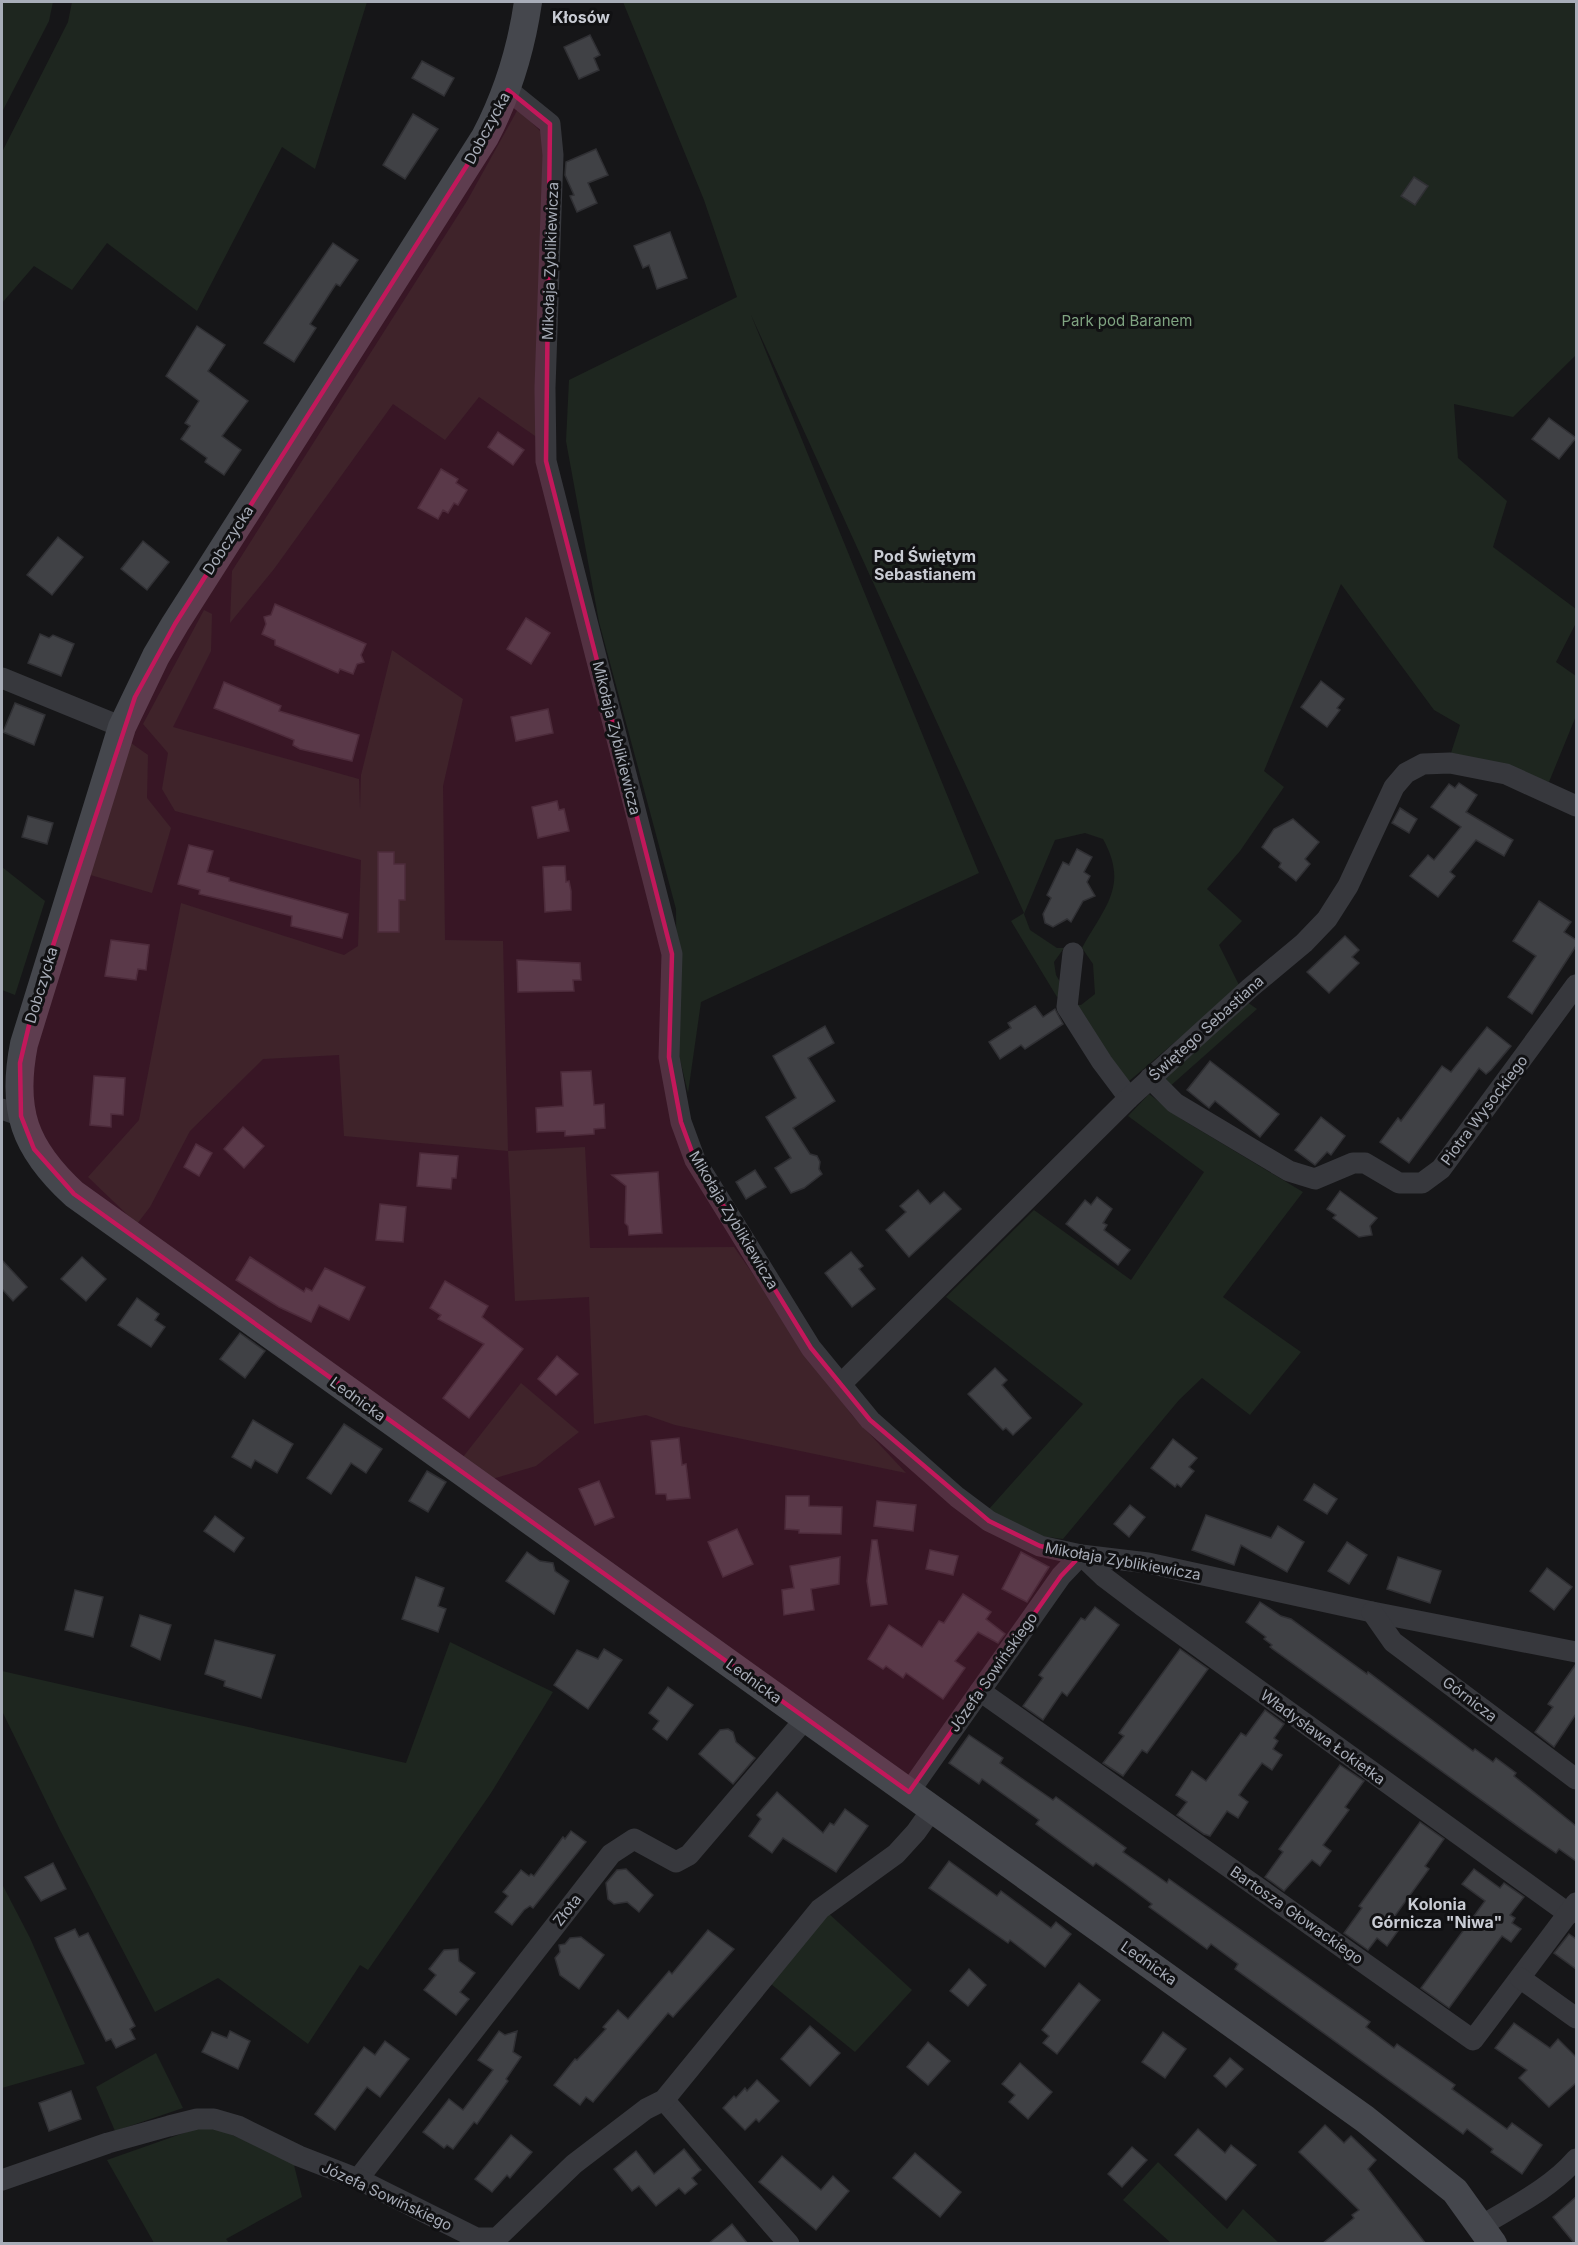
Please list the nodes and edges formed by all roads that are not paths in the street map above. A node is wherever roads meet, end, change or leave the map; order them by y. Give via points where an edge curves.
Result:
1 (528, 2) edge
2 (508, 90) junction
3 (2, 678) edge
4 (122, 727) junction
5 (1576, 806) edge
6 (1073, 953) dead end
7 (1576, 986) edge
8 (1150, 1078) junction
9 (1129, 1098) junction
10 (11, 1113) edge
11 (841, 1384) junction
12 (1081, 1555) junction
13 (1372, 1612) junction
14 (1576, 1652) edge
15 (981, 1691) junction
16 (806, 1718) junction
17 (1576, 1779) edge
18 (909, 1792) junction
19 (933, 1808) junction
20 (1573, 1908) edge
21 (1520, 1978) junction
22 (1576, 2018) edge
23 (664, 2100) junction
24 (1576, 2159) edge
25 (358, 2179) junction
26 (2, 2180) edge
27 (1487, 2235) edge
28 (789, 2244) edge

1 - 2 main road, Dobczycka
2 - 4 main road, Dobczycka via 485,137 160,648
2 - 11 street, Mikołaja Zyblikiewicza via 550,124 553,155 546,461 672,954 669,1057 681,1122 695,1160 811,1348
3 - 4 street
4 - 10 main road, Dobczycka via 24,1044
5 - 8 street, Świętego Sebastiana via 1506,774 1450,764 1423,764 1406,772 1394,787 1348,886 1327,919
6 - 9 street via 1067,1007
7 - 8 street, Piotra Wysockiego via 1441,1169 1422,1183 1399,1184 1365,1163 1338,1168 1316,1179 1289,1171 1175,1103
8 - 9 street, Świętego Sebastiana
9 - 11 street, Świętego Sebastiana
10 - 16 main road, Lednicka via 54,1176 74,1194
11 - 12 street, Mikołaja Zyblikiewicza via 870,1420 925,1471 989,1521 1040,1546
12 - 13 street, Mikołaja Zyblikiewicza via 1148,1563
12 - 15 street, Józefa Sowińskiego via 1060,1576
12 - 20 street, Władysława Łokietka via 1141,1605
13 - 14 street, Mikołaja Zyblikiewicza
13 - 17 street, Górnicza via 1394,1642
15 - 18 street, Józefa Sowińskiego
15 - 21 street, Bartosza Głowackiego via 1473,2040
16 - 18 main road, Lednicka
16 - 25 street, Złota via 689,1856 676,1862 634,1839 610,1854
18 - 19 main road, Lednicka
19 - 23 street, Józefa Sowińskiego via 896,1854 820,1909
19 - 27 main road, Lednicka via 1365,2119 1444,2180 1466,2203
20 - 21 street, Bartosza Głowackiego
21 - 22 street
23 - 25 street, Józefa Sowińskiego via 574,2163 497,2238 477,2238
23 - 28 street
24 - 27 street
25 - 26 street, Józefa Sowińskiego via 227,2121 197,2119 108,2143

